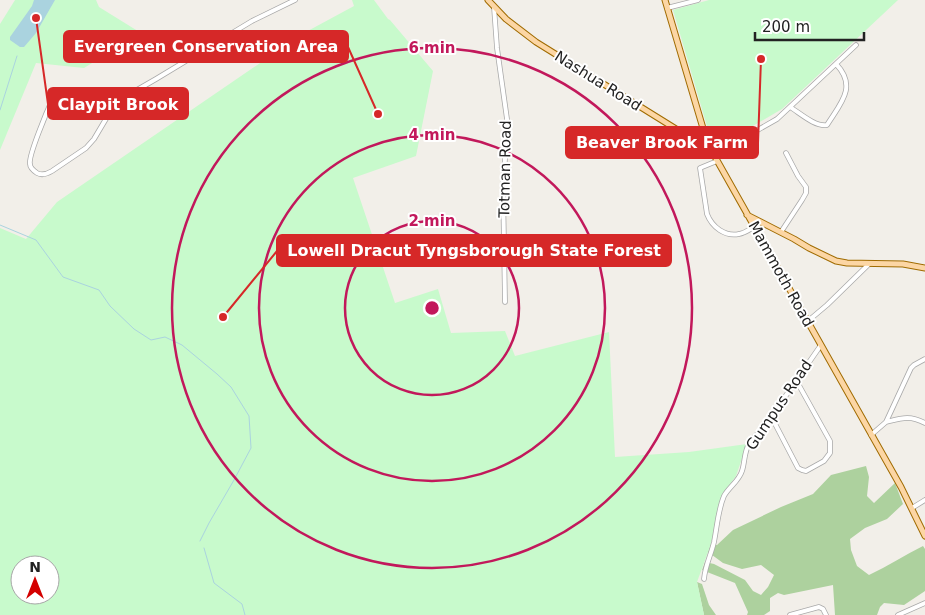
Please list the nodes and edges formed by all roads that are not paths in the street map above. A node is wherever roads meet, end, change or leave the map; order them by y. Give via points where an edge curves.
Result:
1 (295, 0) edge
2 (488, 0) edge
3 (665, 0) edge
4 (698, 0) edge
5 (494, 7) junction
6 (667, 8) junction
7 (856, 45) dead end
8 (836, 64) junction
9 (116, 102) junction
10 (790, 107) junction
11 (786, 153) dead end
12 (714, 155) junction
13 (717, 161) junction
14 (747, 215) junction
15 (764, 224) junction
16 (754, 227) junction
17 (781, 232) junction
18 (759, 235) junction
19 (869, 264) junction
20 (925, 268) edge
21 (505, 302) dead end
22 (808, 321) junction
23 (821, 345) junction
24 (925, 359) edge
25 (796, 380) junction
26 (772, 416) junction
27 (886, 422) junction
28 (925, 423) edge
29 (872, 435) junction
30 (925, 500) edge
31 (912, 508) junction
32 (925, 536) edge
33 (704, 579) dead end
34 (925, 603) edge
35 (790, 615) edge
36 (826, 615) edge
37 (898, 615) edge

1 - 9 street via 252,21
2 - 5 main road, Nashua Road
3 - 6 main road, Mammoth Road
4 - 6 street
5 - 12 main road, Nashua Road via 530,38
5 - 21 street, Totman Road via 507,119 503,186
6 - 12 main road, Mammoth Road
7 - 8 street
8 - 10 street
8 - 10 street via 843,74 845,97 827,125 818,125
9 - 9 street via 55,96 31,152 29,163 32,169 46,174 86,148
10 - 12 street
11 - 17 street via 806,187 806,193
12 - 13 main road, Mammoth Road
13 - 14 main road, Mammoth Road
13 - 16 street via 700,168 710,221 720,231 729,234 738,235
14 - 15 main road
14 - 16 main road, Mammoth Road
15 - 17 main road
15 - 18 main road
16 - 18 main road, Mammoth Road
17 - 19 main road via 836,261
18 - 22 main road, Mammoth Road
19 - 20 main road
19 - 22 street
22 - 23 main road, Mammoth Road
23 - 25 street, Gumpus Road
23 - 29 main road, Mammoth Road
24 - 27 street via 910,368
25 - 26 street, Gumpus Road
25 - 26 street via 830,441 830,453 824,461 806,471 798,468
26 - 33 street, Gumpus Road via 748,445 738,479 724,496
27 - 28 street via 911,417
27 - 29 street
29 - 31 main road, Mammoth Road
30 - 31 street
31 - 32 main road, Mammoth Road
34 - 37 street
35 - 36 street via 819,607

